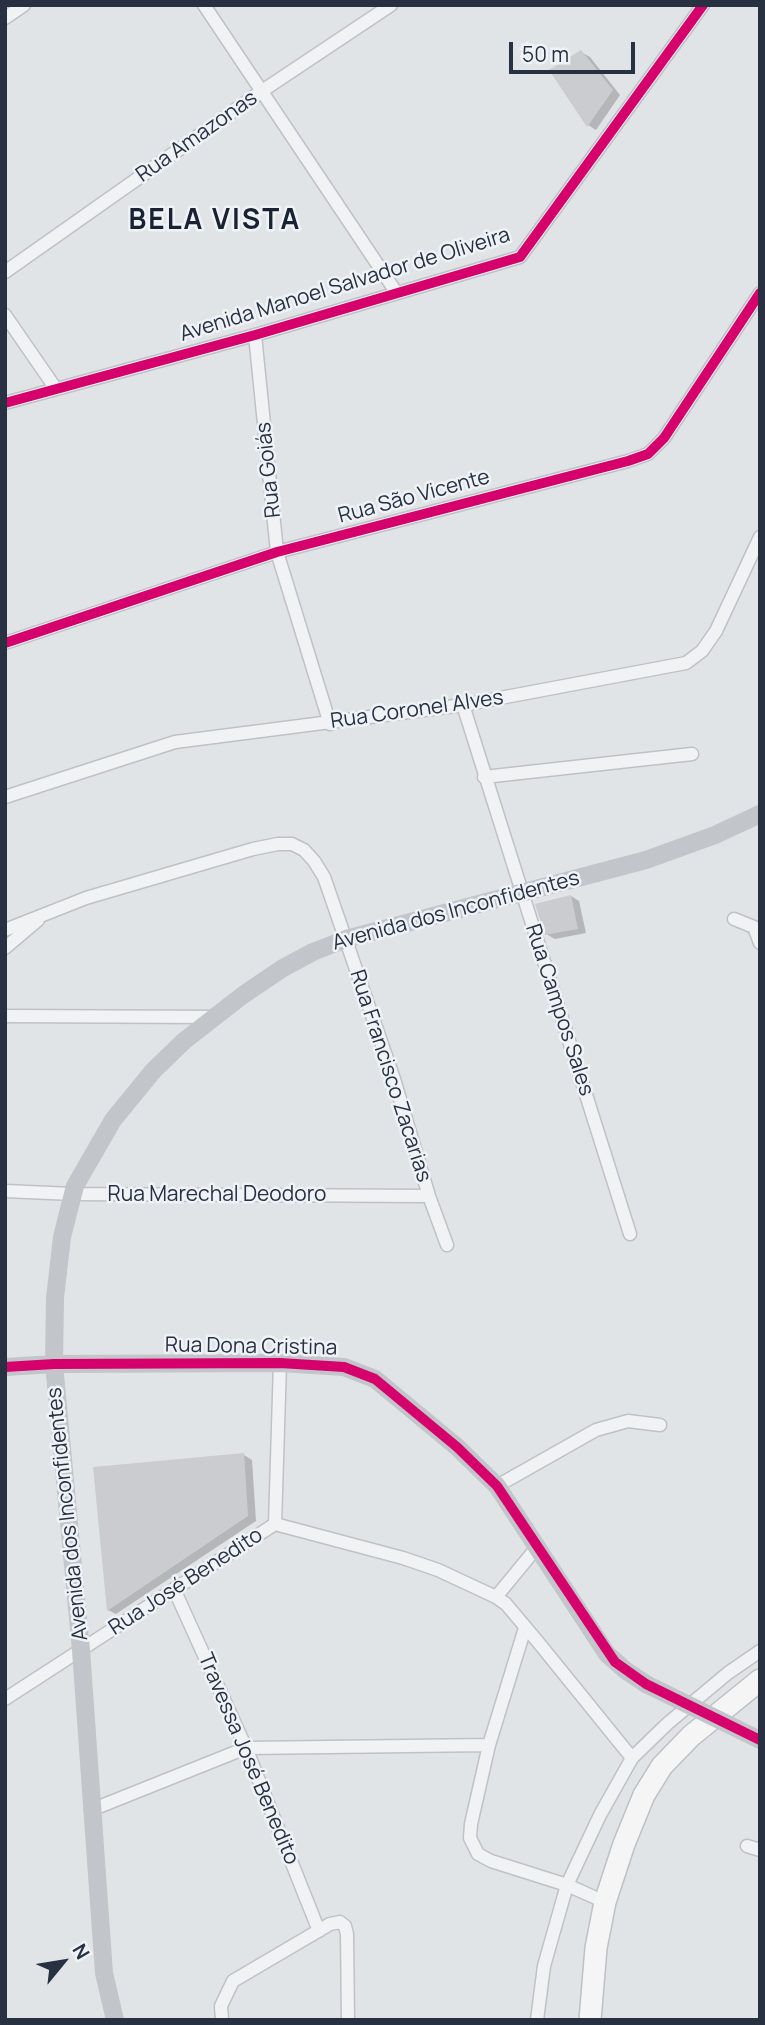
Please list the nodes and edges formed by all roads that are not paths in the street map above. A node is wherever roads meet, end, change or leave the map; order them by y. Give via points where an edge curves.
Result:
1 (24, 5) edge
2 (204, 5) edge
3 (391, 5) edge
4 (701, 6) edge
5 (5, 18) edge
6 (262, 91) junction
7 (5, 272) edge
8 (396, 292) junction
9 (760, 293) edge
10 (5, 315) edge
11 (255, 335) junction
12 (56, 388) junction
13 (5, 403) edge
14 (760, 537) edge
15 (277, 552) junction
16 (5, 643) edge
17 (463, 705) junction
18 (330, 724) junction
19 (692, 754) dead end
20 (484, 776) junction
21 (5, 797) edge
22 (760, 814) edge
23 (521, 892) junction
24 (49, 911) junction
25 (734, 919) dead end
26 (757, 925) edge
27 (5, 930) edge
28 (345, 939) junction
29 (760, 943) edge
30 (5, 948) edge
31 (5, 1016) edge
32 (215, 1017) junction
33 (5, 1191) edge
34 (73, 1194) junction
35 (429, 1196) junction
36 (630, 1234) dead end
37 (447, 1245) dead end
38 (280, 1363) junction
39 (54, 1364) junction
40 (5, 1367) edge
41 (660, 1424) dead end
42 (496, 1486) junction
43 (275, 1524) junction
44 (538, 1546) junction
45 (174, 1589) junction
46 (496, 1597) junction
47 (525, 1628) junction
48 (81, 1650) junction
49 (760, 1651) edge
50 (760, 1680) edge
51 (5, 1699) edge
52 (760, 1740) edge
53 (489, 1745) junction
54 (246, 1748) junction
55 (632, 1758) junction
56 (632, 1787) junction
57 (91, 1810) junction
58 (567, 1885) junction
59 (605, 1902) junction
60 (324, 1928) junction
61 (115, 2020) edge
62 (222, 2020) edge
63 (348, 2020) edge
64 (537, 2020) edge
65 (590, 2020) edge

1 - 5 street
2 - 6 street
3 - 6 street, Rua Amazonas
4 - 8 street, Avenida Manoel Salvador de Oliveira via 520,257
6 - 7 street, Rua Amazonas
6 - 8 street
8 - 11 street, Avenida Manoel Salvador de Oliveira
9 - 15 street, Rua São Vicente via 664,438 648,454
10 - 12 street
11 - 12 street, Avenida Manoel Salvador de Oliveira
11 - 15 street, Rua Goiás
12 - 13 street, Avenida Manoel Salvador de Oliveira
14 - 17 street, Rua Coronel Alves via 716,631 692,659 678,666
15 - 16 street, Rua São Vicente
15 - 18 street, Rua Goiás
17 - 18 street, Rua Coronel Alves
17 - 20 street, Rua Campos Sales
18 - 21 street, Rua Coronel Alves via 175,742
19 - 20 street
20 - 23 street, Rua Campos Sales
22 - 23 main road, Avenida dos Inconfidentes via 646,860
23 - 28 main road, Avenida dos Inconfidentes
23 - 36 street, Rua Campos Sales
24 - 27 street, Rua Francisco Zacarias
24 - 28 street, Rua Francisco Zacarias via 253,849 292,844 304,850 324,877
24 - 30 street
25 - 26 street
26 - 29 street
28 - 32 main road, Avenida dos Inconfidentes via 283,968
28 - 35 street, Rua Francisco Zacarias
31 - 32 street
32 - 34 main road, Avenida dos Inconfidentes via 153,1071 113,1120
33 - 34 street, Rua Marechal Deodoro
34 - 35 street, Rua Marechal Deodoro
34 - 39 main road, Avenida dos Inconfidentes via 56,1285
35 - 37 street, Rua Francisco Zacarias
38 - 39 main road, Rua Dona Cristina
38 - 42 main road, Rua Dona Cristina via 344,1367 375,1378
38 - 43 street
39 - 40 main road, Rua Dona Cristina
39 - 48 main road, Avenida dos Inconfidentes
41 - 42 street via 628,1421 596,1430
42 - 44 main road, Rua Dona Cristina
43 - 45 street, Rua José Benedito
43 - 46 street, Rua José Benedito via 403,1558
44 - 46 street
44 - 52 main road, Rua Dona Cristina, bridge via 607,1654 625,1670
45 - 48 street, Rua José Benedito
45 - 54 street, Travessa José Benedito
46 - 47 street, Rua José Benedito
47 - 53 street
47 - 55 street, Rua José Benedito
48 - 51 street, Rua José Benedito
48 - 57 main road, Avenida dos Inconfidentes
49 - 55 street via 727,1673
50 - 56 main road
53 - 54 street
53 - 58 street via 469,1833 471,1843 491,1861
54 - 57 street
54 - 60 street, Travessa José Benedito
55 - 56 street
56 - 58 street via 600,1815
56 - 59 main road via 624,1844
57 - 61 main road, Avenida dos Inconfidentes via 104,1973
58 - 59 street
58 - 64 street via 544,1966
59 - 65 main road
60 - 62 street via 233,1981 221,2006
60 - 63 street, Travessa José Benedito via 340,1922 345,1926

